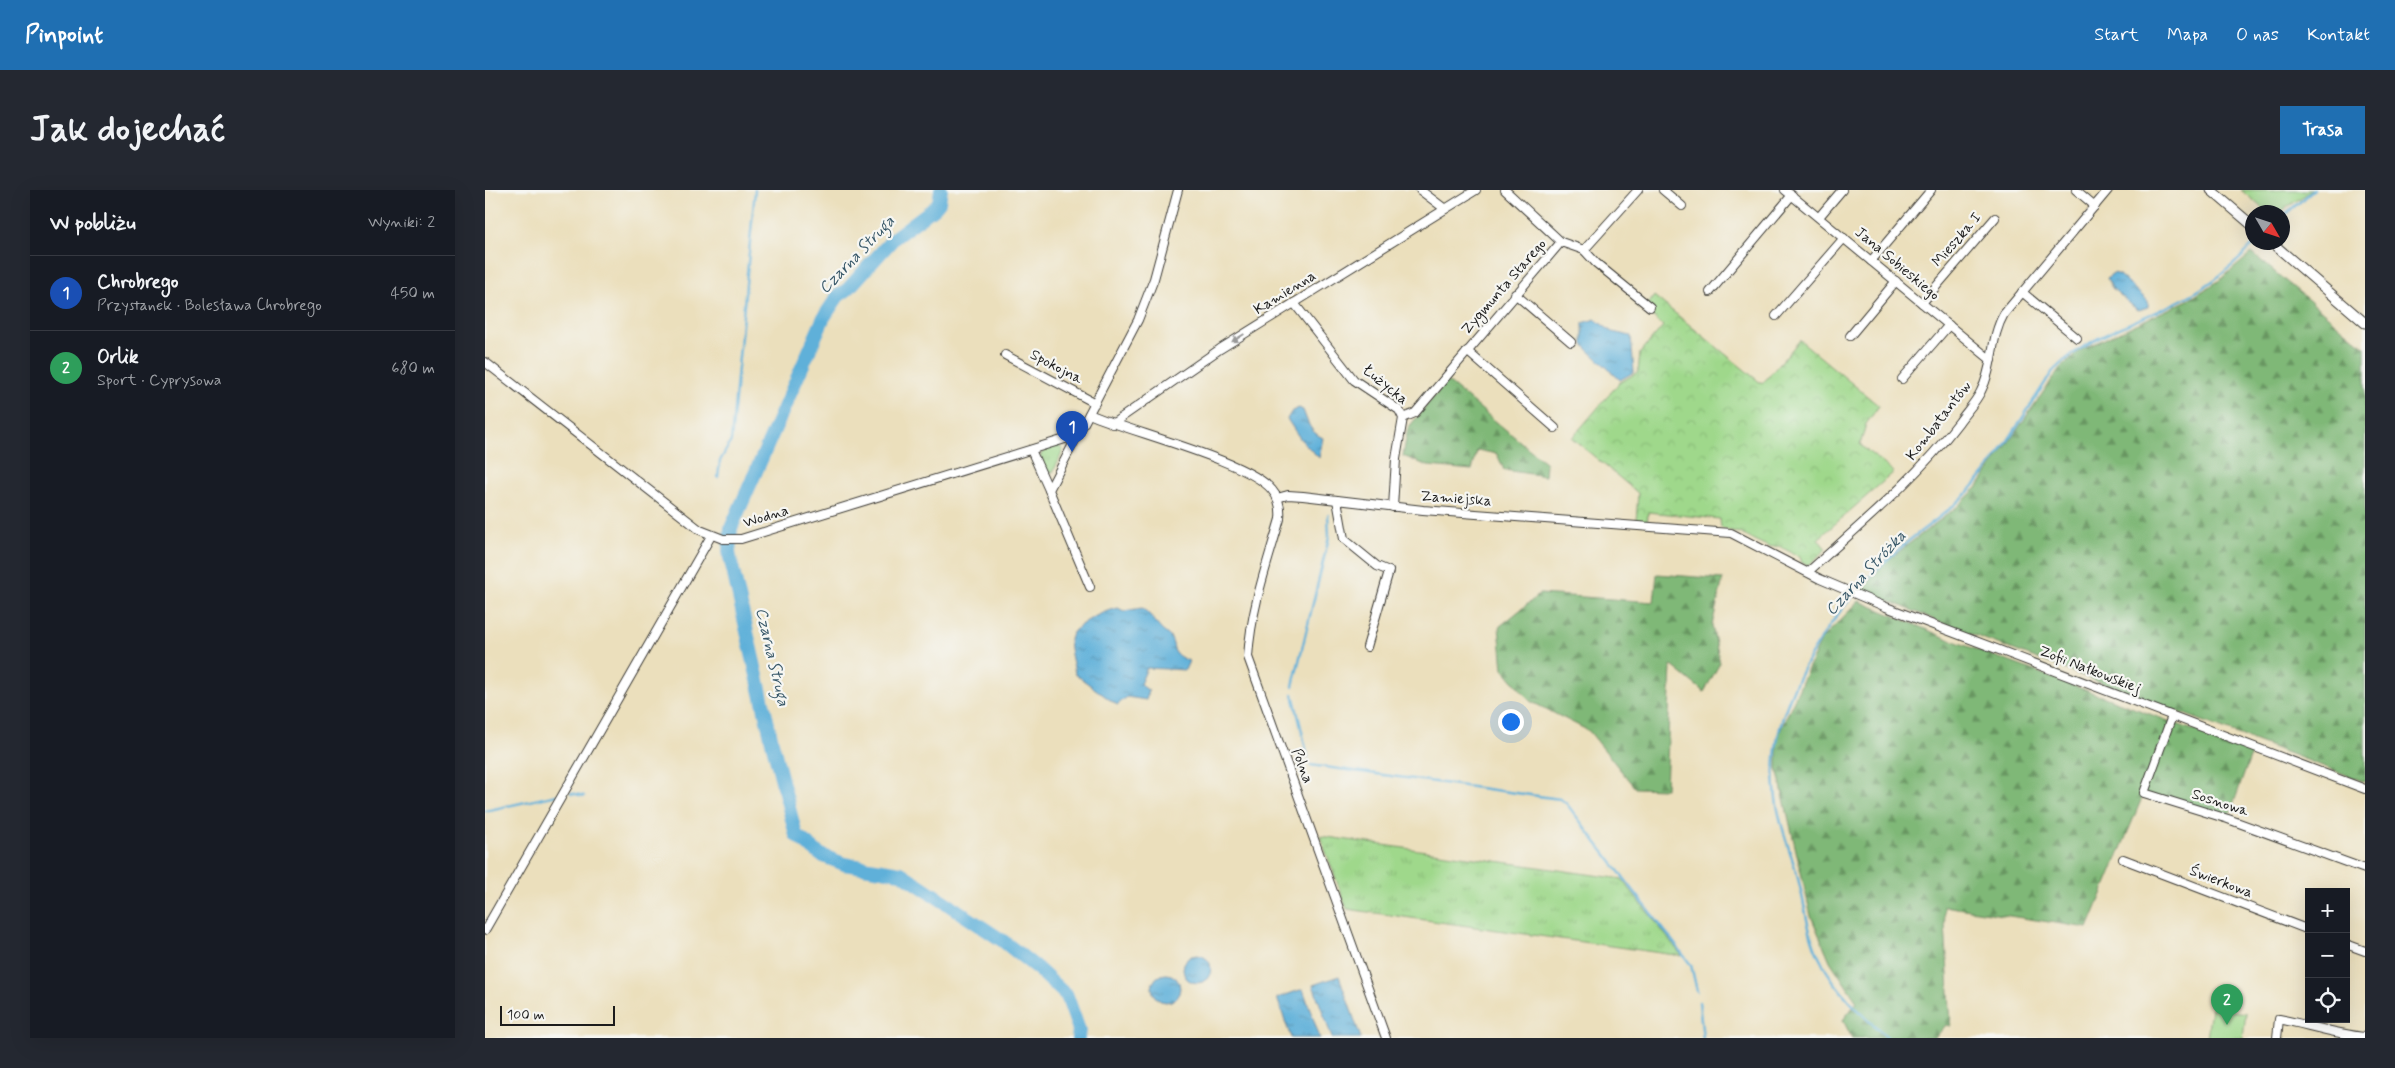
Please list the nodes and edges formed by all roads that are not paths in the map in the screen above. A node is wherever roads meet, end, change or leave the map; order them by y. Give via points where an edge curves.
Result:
1 (1178, 190) edge
2 (1420, 190) edge
3 (1476, 190) edge
4 (1505, 190) edge
5 (1638, 190) edge
6 (1663, 190) edge
7 (1785, 190) edge
8 (1842, 190) edge
9 (1931, 190) edge
10 (2076, 190) edge
11 (2108, 190) edge
12 (2211, 190) edge
13 (1792, 196) junction
14 (1682, 206) dead end
15 (2095, 206) junction
16 (1445, 209) junction
17 (1819, 217) junction
18 (1995, 218) dead end
19 (2245, 219) edge
20 (1844, 238) junction
21 (1561, 242) junction
22 (1584, 250) junction
23 (2280, 250) edge
24 (1871, 260) junction
25 (1896, 281) junction
26 (1710, 292) dead end
27 (2022, 292) junction
28 (1515, 294) junction
29 (1294, 303) junction
30 (1922, 303) junction
31 (1650, 307) dead end
32 (1776, 316) dead end
33 (2365, 323) edge
34 (1949, 325) junction
35 (1850, 336) dead end
36 (2077, 338) dead end
37 (1571, 342) dead end
38 (1467, 351) junction
39 (1005, 355) dead end
40 (1991, 360) junction
41 (485, 362) edge
42 (1902, 379) dead end
43 (1095, 403) junction
44 (1089, 414) junction
45 (1403, 418) junction
46 (1112, 424) junction
47 (1555, 428) dead end
48 (1078, 435) junction
49 (1031, 450) junction
50 (1049, 490) junction
51 (1277, 498) junction
52 (1337, 500) junction
53 (1393, 507) junction
54 (711, 536) junction
55 (1808, 572) junction
56 (1090, 587) dead end
57 (1367, 647) dead end
58 (2172, 716) junction
59 (2365, 789) edge
60 (2123, 859) dead end
61 (2365, 869) edge
62 (2305, 928) edge
63 (485, 930) edge
64 (2350, 945) edge
65 (2365, 951) edge
66 (2365, 1037) edge
67 (1386, 1038) edge
68 (2277, 1038) edge

1 - 43 street via 1163,249 1141,312
2 - 16 street
3 - 16 street, Kamienna
4 - 21 street, Zygmunta Starego
5 - 22 street
6 - 14 street
7 - 13 street, Jana Sobieskiego
8 - 17 street
9 - 24 street
10 - 15 street
11 - 15 street, Kombatantów
12 - 19 street
13 - 17 street, Jana Sobieskiego
13 - 26 street
15 - 27 street, Kombatantów
16 - 29 street, Kamienna
17 - 20 street, Jana Sobieskiego
18 - 30 street, Mieszka I
20 - 24 street, Jana Sobieskiego
20 - 32 street
21 - 22 street, Zygmunta Starego
21 - 28 street, Zygmunta Starego
22 - 31 street, Zygmunta Starego
23 - 33 street
24 - 25 street, Jana Sobieskiego
25 - 30 street, Jana Sobieskiego
25 - 35 street
27 - 36 street
27 - 40 street, Kombatantów via 1999,322
28 - 37 street
28 - 38 street, Zygmunta Starego
29 - 45 street, Łużycka via 1354,380 1399,410
29 -> 46 street, Kamienna via 1220,349
30 - 34 street, Jana Sobieskiego
34 - 40 street, Jana Sobieskiego
34 - 42 street
38 - 45 street, Zygmunta Starego via 1415,412
38 - 47 street, Zygmunta Starego
39 - 43 street, Spokojna
40 - 55 street, Kombatantów via 1980,393 1932,456 1902,488
41 - 54 street, Wodna
43 - 44 street
44 - 46 street
44 - 48 street
45 - 53 street, Łużycka
46 - 51 street via 1226,462 1260,480 1273,490
48 - 49 street, Wodna
48 - 50 street
49 - 50 street
49 - 54 street, Wodna via 741,539
50 - 56 street
51 - 52 street, Zamiejska via 1288,495
51 - 67 street, Polna via 1280,519 1260,586 1248,657
52 - 53 street, Zamiejska
52 - 57 street via 1343,539 1377,566 1389,571
53 - 55 street, Zamiejska via 1720,531 1742,537
54 - 63 street
55 - 58 street, Zofii Nałkowskiej via 1856,594
58 - 59 street, Zofii Nałkowskiej
58 - 61 street, Sosnowa via 2144,793 2228,819
60 - 62 street, Świerkowa
64 - 65 street
66 - 68 street via 2279,1019

